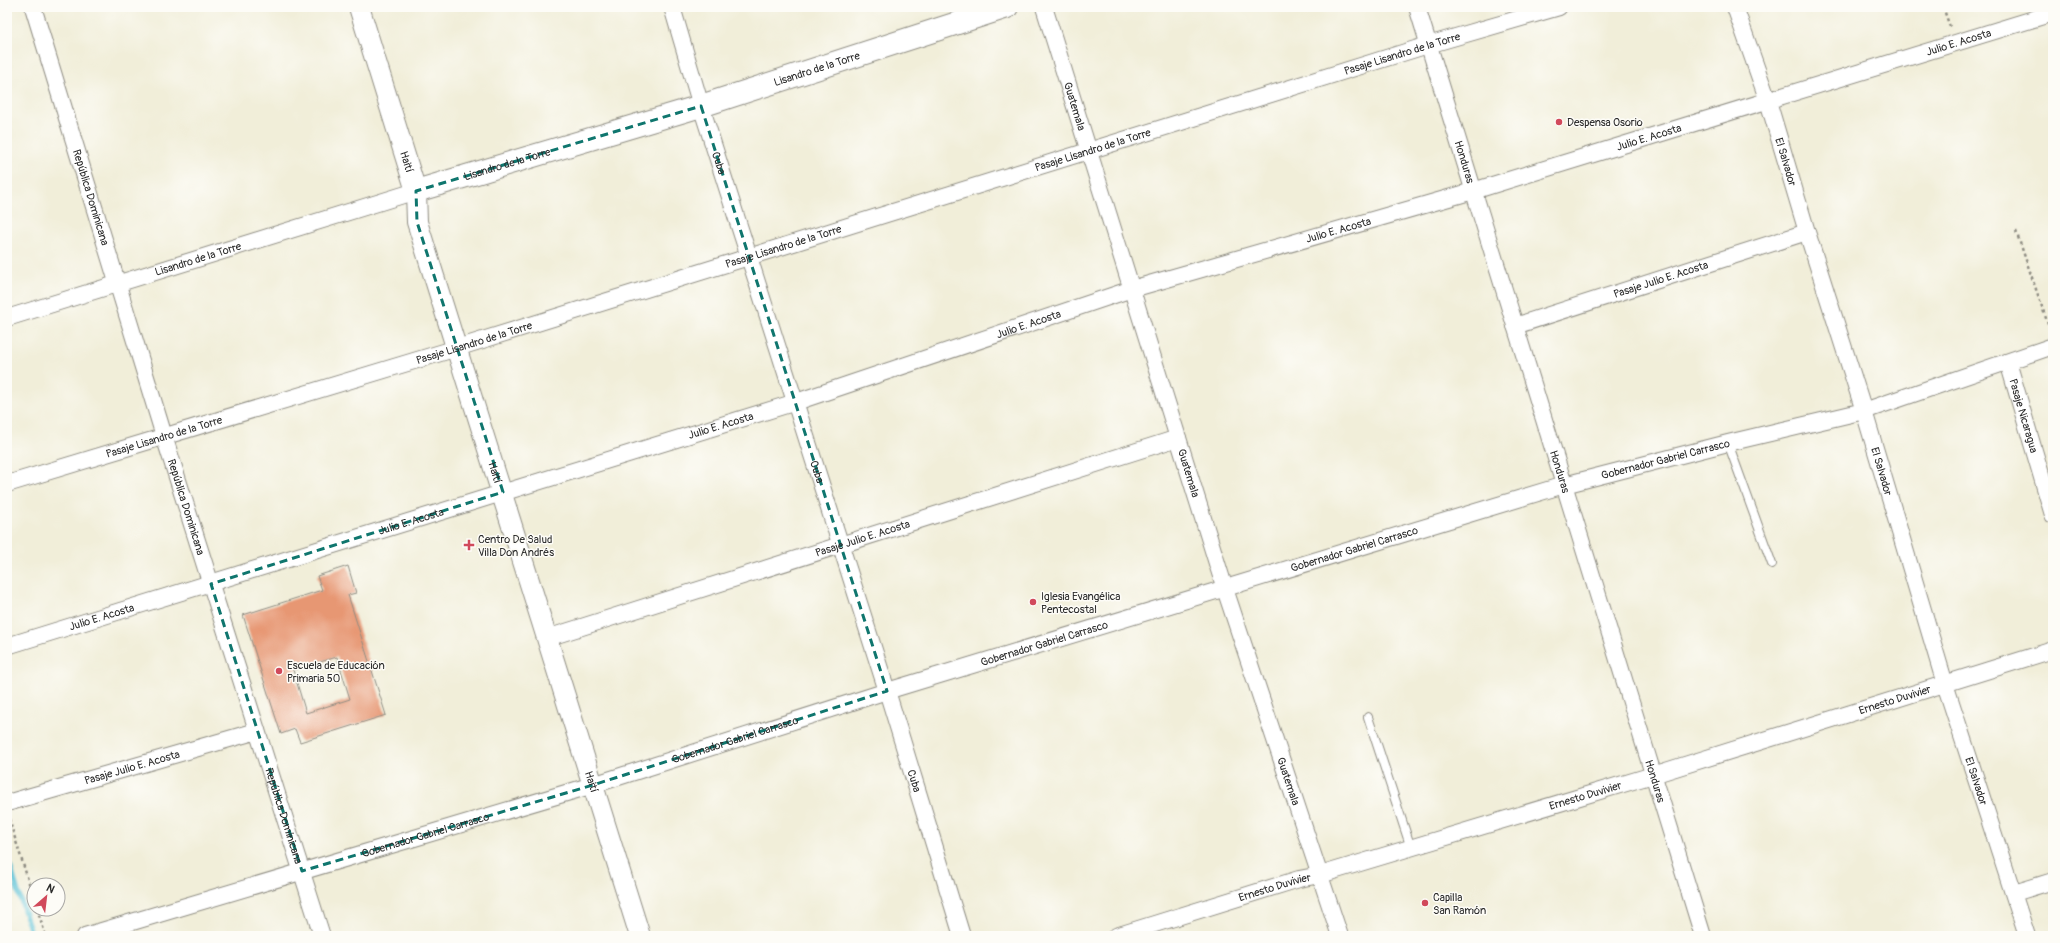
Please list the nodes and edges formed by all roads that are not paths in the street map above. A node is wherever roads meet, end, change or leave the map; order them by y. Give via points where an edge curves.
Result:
1 (33, 7) edge
2 (359, 7) edge
3 (672, 7) edge
4 (1007, 7) edge
5 (1044, 7) edge
6 (1416, 7) edge
7 (1559, 7) edge
8 (1735, 7) edge
9 (2053, 13) edge
10 (1428, 45) junction
11 (1768, 101) junction
12 (701, 106) junction
13 (1089, 152) junction
14 (416, 191) junction
15 (1473, 191) junction
16 (1807, 232) junction
17 (750, 256) junction
18 (117, 284) junction
19 (1132, 289) junction
20 (7, 318) edge
21 (1515, 326) junction
22 (2052, 339) edge
23 (457, 348) junction
24 (2008, 362) junction
25 (796, 402) junction
26 (1864, 411) junction
27 (164, 436) junction
28 (1178, 438) junction
29 (1728, 442) junction
30 (7, 484) edge
31 (1564, 485) junction
32 (503, 492) junction
33 (2053, 515) edge
34 (841, 545) junction
35 (1772, 564) dead end
36 (211, 584) junction
37 (1224, 589) junction
38 (547, 638) junction
39 (7, 646) edge
40 (2053, 650) edge
41 (1945, 684) junction
42 (887, 691) junction
43 (1368, 717) dead end
44 (257, 731) junction
45 (1653, 775) junction
46 (593, 785) junction
47 (7, 803) edge
48 (1411, 848) junction
49 (302, 871) junction
50 (1320, 875) junction
51 (2053, 881) edge
52 (2014, 893) junction
53 (85, 936) edge
54 (322, 936) edge
55 (640, 936) edge
56 (962, 936) edge
57 (1116, 936) edge
58 (1340, 936) edge
59 (1703, 936) edge
60 (2027, 936) edge

1 - 18 street, República Dominicana
2 - 14 street, Haití
3 - 12 street, Cuba
4 - 12 main road, Lisandro de la Torre
5 - 13 street, Guatemala
6 - 10 street, Honduras
7 - 10 street, Pasaje Lisandro de la Torre
8 - 11 street, El Salvador
9 - 11 street, Julio E. Acosta
10 - 13 street, Pasaje Lisandro de la Torre
10 - 15 street, Honduras
11 - 15 street, Julio E. Acosta
11 - 16 street, El Salvador
12 - 14 main road, Lisandro de la Torre
12 - 17 street, Cuba
13 - 17 street, Pasaje Lisandro de la Torre
13 - 19 street, Guatemala
14 - 18 street, Lisandro de la Torre
14 - 23 street, Haití via 417,222
15 - 19 street, Julio E. Acosta
15 - 21 street, Honduras
16 - 21 street, Pasaje Julio E. Acosta
16 - 26 street, El Salvador
17 - 23 street, Pasaje Lisandro de la Torre
17 - 25 street, Cuba
18 - 20 street, Lisandro de la Torre
18 - 27 street, República Dominicana
19 - 25 street, Julio E. Acosta
19 - 28 street, Guatemala
21 - 31 street, Honduras
22 - 24 street, Gobernador Gabriel Carrasco
23 - 27 street, Pasaje Lisandro de la Torre
23 - 32 street, Haití
24 - 26 street, Gobernador Gabriel Carrasco
24 - 33 street, Pasaje Nicaragua
25 - 32 street, Julio E. Acosta
25 - 34 street, Cuba
26 - 29 street, Gobernador Gabriel Carrasco
26 - 41 street, El Salvador
27 - 30 street, Pasaje Lisandro de la Torre
27 - 36 street, República Dominicana
28 - 34 street, Pasaje Julio E. Acosta
28 - 37 street, Guatemala
29 - 31 street, Gobernador Gabriel Carrasco
29 - 35 lane
31 - 37 street, Gobernador Gabriel Carrasco
31 - 45 street, Honduras
32 - 36 street, Julio E. Acosta
32 - 38 street, Haití
34 - 38 street, Pasaje Julio E. Acosta
34 - 42 street, Cuba
36 - 39 street, Julio E. Acosta
36 - 44 street, República Dominicana
37 - 42 street, Gobernador Gabriel Carrasco
37 - 50 street, Guatemala
38 - 46 street, Haití
40 - 41 street, Ernesto Duvivier
41 - 45 street, Ernesto Duvivier
41 - 52 street, El Salvador
42 - 46 street, Gobernador Gabriel Carrasco
42 - 56 street, Cuba
43 - 48 lane
44 - 47 street, Pasaje Julio E. Acosta
44 - 49 street, República Dominicana
45 - 48 street, Ernesto Duvivier
45 - 59 street, Honduras
46 - 49 street, Gobernador Gabriel Carrasco
46 - 55 street, Haití
48 - 50 street, Ernesto Duvivier
49 - 53 street, Gobernador Gabriel Carrasco
49 - 54 street, República Dominicana
50 - 57 street, Ernesto Duvivier via 1299,879
50 - 58 street, Guatemala
51 - 52 street
52 - 60 street, El Salvador

